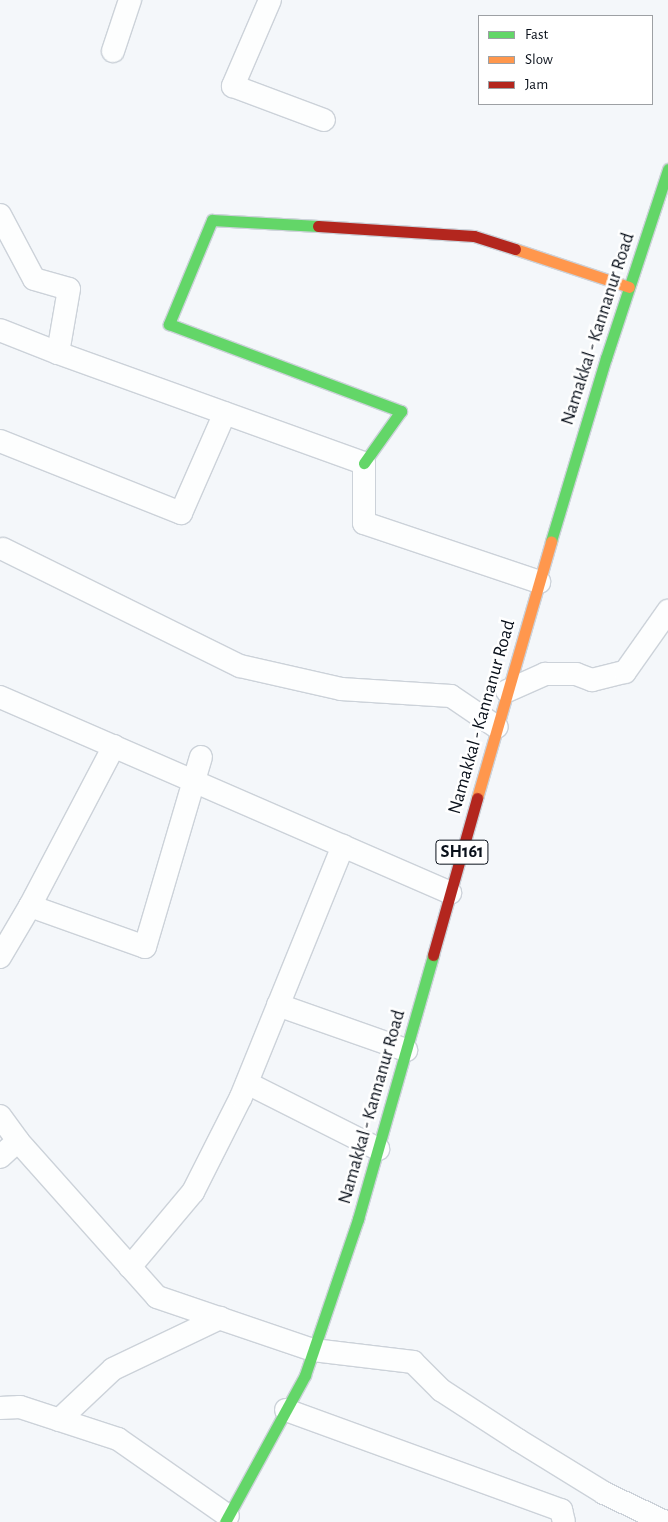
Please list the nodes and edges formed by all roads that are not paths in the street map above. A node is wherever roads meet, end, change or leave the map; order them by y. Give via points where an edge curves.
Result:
1 (130, 0) edge
2 (270, 0) edge
3 (113, 51) dead end
4 (324, 120) dead end
5 (668, 169) edge
6 (0, 215) edge
7 (630, 287) junction
8 (0, 330) edge
9 (58, 353) junction
10 (225, 413) junction
11 (0, 441) edge
12 (364, 463) junction
13 (4, 549) dead end
14 (539, 582) junction
15 (668, 611) edge
16 (507, 691) junction
17 (0, 697) edge
18 (497, 727) junction
19 (114, 746) junction
20 (201, 757) dead end
21 (192, 781) junction
22 (343, 846) junction
23 (450, 893) junction
24 (30, 906) junction
25 (0, 957) edge
26 (278, 1005) junction
27 (406, 1050) junction
28 (247, 1083) junction
29 (0, 1116) edge
30 (18, 1141) junction
31 (378, 1149) junction
32 (0, 1157) edge
33 (130, 1267) junction
34 (220, 1318) junction
35 (313, 1350) junction
36 (0, 1408) edge
37 (286, 1410) junction
38 (59, 1420) junction
39 (227, 1519) edge
40 (564, 1522) edge
41 (665, 1522) edge

1 - 3 street
2 - 4 street via 233,86
5 - 7 main road, Namakkal - Kannanur Road / SH161
6 - 9 street via 34,279 69,289
7 - 12 main road via 474,236 212,220 169,324 400,411
7 - 14 main road, Namakkal - Kannanur Road / SH161
8 - 9 street
9 - 10 street
10 - 11 street via 181,513
10 - 12 street
12 - 14 street via 364,522
13 - 18 street via 240,666 341,689 451,696
14 - 16 main road, Namakkal - Kannanur Road / SH161
15 - 16 street via 625,672 592,680 576,674 545,674
16 - 18 main road, Namakkal - Kannanur Road / SH161
17 - 19 street
18 - 23 main road, Namakkal - Kannanur Road / SH161
19 - 21 street
19 - 24 street
20 - 21 street
21 - 22 street
21 - 24 street via 145,948
22 - 23 street
22 - 26 street
23 - 27 main road, Namakkal - Kannanur Road / SH161
24 - 25 street
26 - 27 street
26 - 28 street
27 - 31 main road, Namakkal - Kannanur Road / SH161
28 - 31 street
28 - 33 street via 193,1192
29 - 30 street
30 - 32 street
30 - 33 street
31 - 35 main road, Namakkal - Kannanur Road / SH161 via 358,1219
33 - 34 street via 157,1297
34 - 35 street
34 - 38 street via 113,1369
35 - 37 main road, Namakkal - Kannanur Road / SH161 via 305,1375
35 - 41 street via 413,1362 441,1390 518,1440 604,1493
36 - 38 street via 20,1407
37 - 39 main road, Namakkal - Kannanur Road / SH161
37 - 40 street via 560,1510
38 - 39 street via 118,1439

